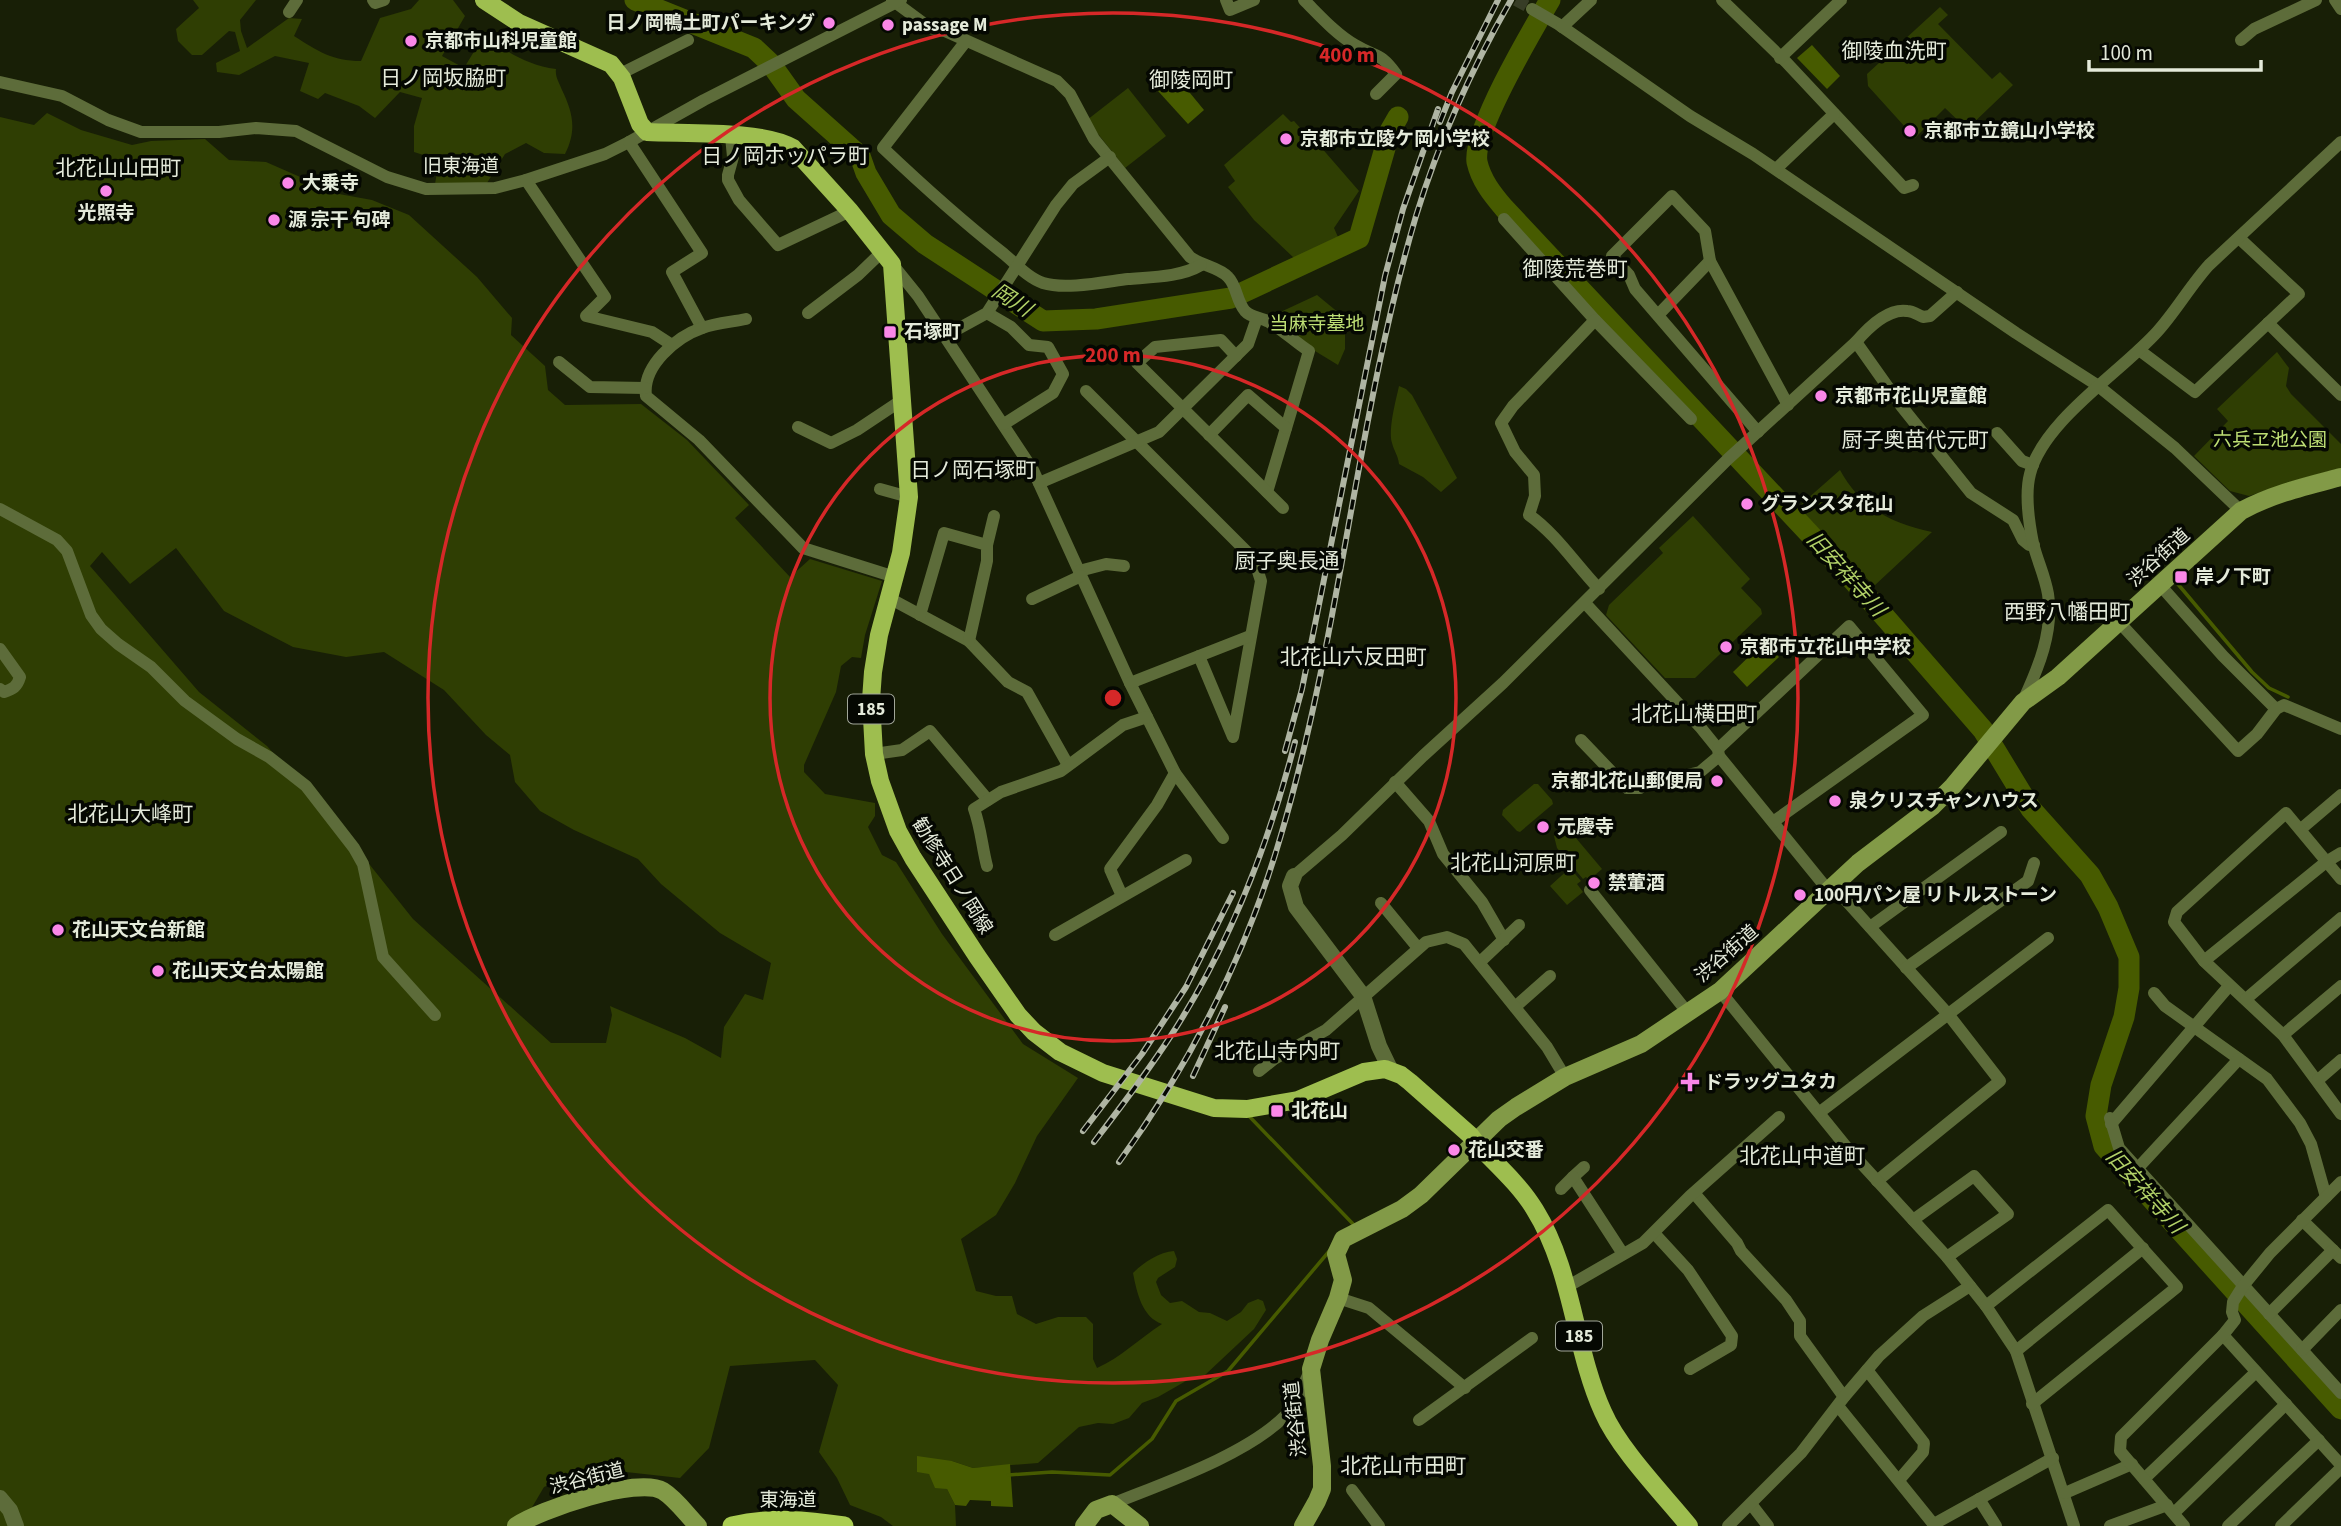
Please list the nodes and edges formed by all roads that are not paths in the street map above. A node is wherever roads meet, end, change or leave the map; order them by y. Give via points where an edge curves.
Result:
1 (297, 0) edge
2 (373, 0) edge
3 (384, 0) edge
4 (484, 0) edge
5 (1226, 0) edge
6 (1254, 0) edge
7 (1304, 0) edge
8 (1591, 0) edge
9 (1722, 0) edge
10 (1841, 0) edge
11 (2316, 0) edge
12 (896, 1) edge
13 (289, 12) dead end
14 (1538, 12) tunnel mouth
15 (1562, 27) junction
16 (688, 40) dead end
17 (2241, 40) dead end
18 (965, 41) junction
19 (1780, 58) junction
20 (620, 74) junction
21 (0, 82) edge
22 (1376, 94) dead end
23 (1834, 114) junction
24 (647, 132) junction
25 (731, 136) junction
26 (629, 142) junction
27 (2341, 142) edge
28 (1110, 157) junction
29 (1776, 169) junction
30 (526, 180) junction
31 (1913, 186) dead end
32 (849, 211) junction
33 (1504, 219) dead end
34 (2239, 238) junction
35 (887, 258) junction
36 (1710, 261) junction
37 (1017, 265) junction
38 (1201, 265) junction
39 (1957, 292) junction
40 (808, 313) dead end
41 (987, 313) junction
42 (1658, 315) junction
43 (1257, 318) junction
44 (746, 319) dead end
45 (1595, 320) junction
46 (2268, 323) junction
47 (702, 328) junction
48 (945, 336) junction
49 (1856, 342) junction
50 (672, 345) junction
51 (2139, 350) junction
52 (1236, 356) junction
53 (559, 362) dead end
54 (2097, 385) junction
55 (645, 388) junction
56 (1086, 391) dead end
57 (2341, 395) edge
58 (902, 400) junction
59 (1788, 405) junction
60 (1182, 409) junction
61 (1691, 419) dead end
62 (1004, 424) junction
63 (798, 427) dead end
64 (1286, 428) junction
65 (1758, 432) junction
66 (1997, 433) dead end
67 (1209, 435) junction
68 (1136, 442) junction
69 (2033, 465) junction
70 (2341, 477) edge
71 (1039, 483) junction
72 (880, 489) dead end
73 (1267, 492) junction
74 (909, 497) junction
75 (1283, 508) dead end
76 (0, 509) edge
77 (2241, 511) junction
78 (994, 516) dead end
79 (987, 545) junction
80 (2034, 545) junction
81 (1124, 566) dead end
82 (1080, 574) junction
83 (895, 578) junction
84 (2160, 584) junction
85 (1599, 589) junction
86 (890, 598) junction
87 (1032, 599) dead end
88 (1585, 603) junction
89 (920, 615) junction
90 (2119, 622) junction
91 (1250, 636) junction
92 (969, 640) junction
93 (0, 649) edge
94 (1199, 656) junction
95 (6, 665) edge
96 (1130, 683) junction
97 (0, 689) edge
98 (2023, 702) junction
99 (2276, 709) junction
100 (1147, 717) junction
101 (2341, 729) edge
102 (1581, 740) dead end
103 (1718, 752) junction
104 (874, 754) junction
105 (1068, 765) junction
106 (1175, 773) junction
107 (1395, 782) junction
108 (2341, 795) edge
109 (988, 800) junction
110 (1773, 822) junction
111 (2301, 829) junction
112 (2001, 832) dead end
113 (1223, 838) dead end
114 (2341, 853) edge
115 (1186, 860) dead end
116 (2326, 862) junction
117 (2034, 863) dead end
118 (987, 866) dead end
119 (1294, 876) joint
120 (2341, 879) edge
121 (1830, 888) junction
122 (1590, 890) dead end
123 (1122, 896) junction
124 (1381, 903) dead end
125 (2341, 918) edge
126 (1519, 925) dead end
127 (1870, 927) junction
128 (1055, 934) dead end
129 (2048, 938) dead end
130 (1504, 940) junction
131 (1418, 948) junction
132 (2204, 961) junction
133 (1480, 962) junction
134 (1906, 968) junction
135 (1550, 976) dead end
136 (2229, 986) junction
137 (2341, 986) edge
138 (1720, 991) junction
139 (2154, 993) dead end
140 (1363, 996) junction
141 (2246, 999) junction
142 (1515, 1007) junction
143 (1688, 1013) junction
144 (1948, 1014) junction
145 (435, 1015) dead end
146 (2195, 1027) junction
147 (2283, 1035) junction
148 (2239, 1059) junction
149 (2341, 1060) edge
150 (1259, 1071) dead end
151 (1391, 1071) junction
152 (1565, 1077) junction
153 (2318, 1080) junction
154 (1820, 1112) junction
155 (2341, 1114) edge
156 (1779, 1116) dead end
157 (1476, 1143) junction
158 (1584, 1167) dead end
159 (2137, 1169) junction
160 (1573, 1177) junction
161 (1877, 1181) junction
162 (1561, 1189) dead end
163 (1694, 1193) junction
164 (2335, 1193) edge
165 (1913, 1220) junction
166 (2302, 1220) junction
167 (1654, 1233) junction
168 (2143, 1248) junction
169 (1623, 1254) junction
170 (2337, 1254) edge
171 (1947, 1258) junction
172 (1970, 1286) junction
173 (2244, 1286) junction
174 (1566, 1289) junction
175 (1338, 1298) junction
176 (1986, 1306) junction
177 (2341, 1310) edge
178 (2269, 1314) junction
179 (2223, 1335) junction
180 (1532, 1338) dead end
181 (2016, 1350) junction
182 (2302, 1350) junction
183 (1311, 1369) junction
184 (1690, 1369) dead end
185 (1867, 1370) junction
186 (2256, 1372) junction
187 (1465, 1388) junction
188 (2341, 1393) edge
189 (1841, 1401) junction
190 (2032, 1404) junction
191 (2286, 1404) junction
192 (1419, 1420) dead end
193 (2319, 1440) junction
194 (2053, 1458) junction
195 (2132, 1464) junction
196 (2341, 1467) edge
197 (2144, 1479) junction
198 (1899, 1480) junction
199 (1352, 1490) dead end
200 (2065, 1493) junction
201 (0, 1499) edge
202 (1979, 1499) junction
203 (1112, 1504) junction
204 (1751, 1504) junction
205 (2170, 1509) junction
206 (1935, 1525) edge
207 (16, 1526) edge
208 (516, 1526) edge
209 (698, 1526) edge
210 (732, 1526) edge
211 (845, 1526) edge
212 (1084, 1526) edge
213 (1140, 1526) edge
214 (1303, 1526) edge
215 (1379, 1526) edge
216 (1689, 1526) edge
217 (1728, 1526) edge
218 (1768, 1526) edge
219 (1996, 1526) edge
220 (2074, 1526) edge
221 (2110, 1526) edge
222 (2184, 1526) edge
223 (2228, 1526) edge
224 (2281, 1526) edge

1 - 13 street
2 - 3 street
4 - 20 main road via 520,23 608,62
5 - 6 street via 1230,10
7 - 22 street via 1356,46 1384,58 1396,74
8 - 15 street
9 - 19 street
10 - 19 street
11 - 17 street
12 - 18 street via 930,28
12 - 24 street, 旧東海道
14 - 15 street
15 - 29 street
16 - 20 street
18 - 28 street via 1057,81
18 - 37 street via 883,148
19 - 23 street
20 - 24 main road
21 - 30 street, 旧東海道 via 62,96 141,132 296,131 387,177 426,189 495,188
23 - 29 street
23 - 31 street via 1904,188
24 - 25 main road
24 - 26 street, 旧東海道
25 - 32 main road via 763,138 793,148
25 - 32 street via 731,187 778,246
26 - 30 street, 旧東海道
26 - 47 street via 702,253 672,272
27 - 34 street
28 - 37 street via 1073,184
28 - 38 street
29 - 39 street
30 - 50 street via 605,297 586,316 652,332
32 - 35 main road
33 - 45 street
34 - 46 street via 2299,294
34 - 51 street via 2193,283
35 - 40 street
35 - 48 street
35 - 58 main road, 勧修寺日ノ岡線 / 185
36 - 42 street
36 - 42 street via 1705,232 1672,196 1612,256
36 - 59 street
37 - 38 street via 1042,283 1060,286 1177,273
37 - 41 street
38 - 43 street via 1229,277 1238,301
39 - 49 street via 1930,316 1907,310 1888,316
39 - 54 street
41 - 48 street
41 - 62 street via 1029,345 1048,347 1063,374 1053,393
42 - 65 street
43 - 52 street via 1248,344
43 - 64 street via 1309,351
44 - 47 street
45 - 61 street
45 - 85 street via 1501,423 1515,452 1534,475 1535,496 1529,515
46 - 51 street via 2195,392
46 - 57 street
47 - 50 street
48 - 62 street
49 - 59 street
49 - 80 street via 1971,493 2013,520 2023,540
50 - 55 street via 646,377
51 - 54 street
52 - 60 street
52 - 60 street via 1221,340 1155,347 1137,363
53 - 55 street via 590,387
54 - 69 street via 2049,439
54 - 77 street via 2175,447
55 - 83 street via 655,406 699,440 803,548
56 - 68 street
58 - 63 street via 831,443
58 - 74 main road, 勧修寺日ノ岡線 / 185
59 - 65 street
60 - 67 street
60 - 68 street via 1159,432
62 - 71 street
64 - 67 street via 1248,395
64 - 73 street
65 - 85 street
66 - 69 street via 2022,461
67 - 73 street
68 - 71 street
68 - 91 street via 1254,559 1261,581
69 - 80 street via 2029,499
70 - 77 main road, 渋谷街道
71 - 82 street
72 - 74 street
73 - 75 street
74 - 83 main road, 勧修寺日ノ岡線 / 185
76 - 145 street via 57,540 67,551 90,615 110,637 186,701 306,786 363,864 383,957
77 - 84 main road, 渋谷街道
78 - 79 street
79 - 89 street via 944,533
79 - 92 street
80 - 98 street via 2049,608 2046,639
81 - 82 street via 1106,564
82 - 87 street
82 - 96 street
83 - 86 main road, 勧修寺日ノ岡線 / 185
84 - 90 main road, 渋谷街道
84 - 99 street
85 - 88 street
86 - 89 street
86 - 104 main road, 勧修寺日ノ岡線 / 185 via 873,671
88 - 103 street
88 - 107 street
89 - 92 street
90 - 98 main road, 渋谷街道
90 - 99 street via 2238,751
91 - 94 street
91 - 94 street via 1233,737
92 - 105 street via 1008,682 1027,692
93 - 95 street
94 - 96 street
95 - 97 street via 20,677 12,690
96 - 100 street
98 - 121 main road, 渋谷街道 via 1933,806
99 - 101 street via 2284,705
100 - 105 street via 1123,725
100 - 106 street
102 - 103 street via 1627,788 1700,772
103 - 110 street
103 - 110 street via 1849,626 1923,715
104 - 109 street via 902,750 930,731
104 - 151 main road, 勧修寺日ノ岡線 / 185 via 905,845 1018,1015 1060,1052 1103,1073 1221,1108 1265,1108 1298,1100 1368,1070
105 - 109 street
106 - 113 street
106 - 123 street via 1110,869
107 - 119 street
107 - 130 street via 1429,821 1443,854 1482,902
108 - 111 street
109 - 118 street via 974,810
110 - 121 street
111 - 116 street
111 - 132 street via 2286,813 2177,912 2174,922
112 - 127 street
114 - 116 street
115 - 123 street
116 - 120 street
116 - 132 street
117 - 134 street via 2028,881
119 - 140 street via 1290,886 1300,915
121 - 127 street
121 - 138 main road, 渋谷街道
122 - 143 street
123 - 128 street
124 - 131 street
125 - 141 street
126 - 130 street
127 - 134 street
129 - 144 street
130 - 133 street
131 - 133 street via 1440,937 1453,938
131 - 140 street
132 - 136 street
133 - 142 street
134 - 144 street
135 - 142 street
136 - 141 street
136 - 146 street
137 - 147 street
138 - 143 main road, 渋谷街道
138 - 154 street
139 - 146 street
140 - 150 street via 1325,1030
140 - 151 street
141 - 147 street
142 - 152 street
143 - 152 main road, 渋谷街道 via 1641,1044
144 - 154 street
144 - 161 street via 2000,1081
146 - 148 street
146 - 159 street via 2110,1121 2119,1148
147 - 153 street
148 - 159 street
148 - 164 street via 2267,1079 2300,1123
149 - 153 street
151 - 157 main road, 185 via 1416,1086
152 - 157 main road, 渋谷街道 via 1499,1119
153 - 155 street
154 - 161 street
156 - 163 street
157 - 174 main road, 185 via 1536,1211
157 - 175 main road, 渋谷街道 via 1402,1209 1343,1239 1336,1254 1343,1280
158 - 160 street
159 - 173 street
160 - 162 street
160 - 169 street
161 - 165 street
163 - 167 street
163 - 189 street via 1786,1300 1800,1321 1800,1336
164 - 166 street
165 - 171 street
165 - 171 street via 1974,1176 2008,1214
166 - 170 street
166 - 173 street
167 - 169 street
167 - 184 street via 1688,1269 1732,1336 1731,1345
168 - 176 street via 2108,1210
168 - 181 street
168 - 190 street via 2177,1287
169 - 174 street
170 - 178 street
171 - 172 street
172 - 176 street
172 - 185 street via 1923,1316
173 - 178 street
173 - 179 street via 2233,1302 2235,1320
174 - 216 main road, 185 via 1606,1418
175 - 183 main road, 渋谷街道
175 - 187 street via 1368,1308
176 - 181 street
177 - 182 street
178 - 182 street
179 - 186 street
179 - 195 street via 2121,1437 2120,1451
180 - 187 street
181 - 190 street
182 - 188 street
183 - 203 street via 1286,1415 1261,1436
183 - 214 main road, 渋谷街道 via 1322,1489
185 - 189 street
185 - 198 street via 1924,1443 1923,1452
186 - 191 street
186 - 197 street
187 - 192 street
189 - 198 street
189 - 204 street via 1801,1453
190 - 194 street
191 - 193 street
191 - 205 street
193 - 196 street
193 - 223 street
194 - 200 street
194 - 202 street
195 - 197 street
195 - 200 street
196 - 224 street
197 - 205 street
198 - 206 street
199 - 215 street
200 - 220 street
201 - 207 street
202 - 206 street
202 - 219 street
203 - 212 main road via 1096,1510
203 - 213 main road
204 - 217 street
204 - 218 street
205 - 221 street
205 - 222 street
208 - 209 main road, 渋谷街道 via 591,1496 648,1487 662,1490
210 - 211 highway, 東海道 via 777,1520

